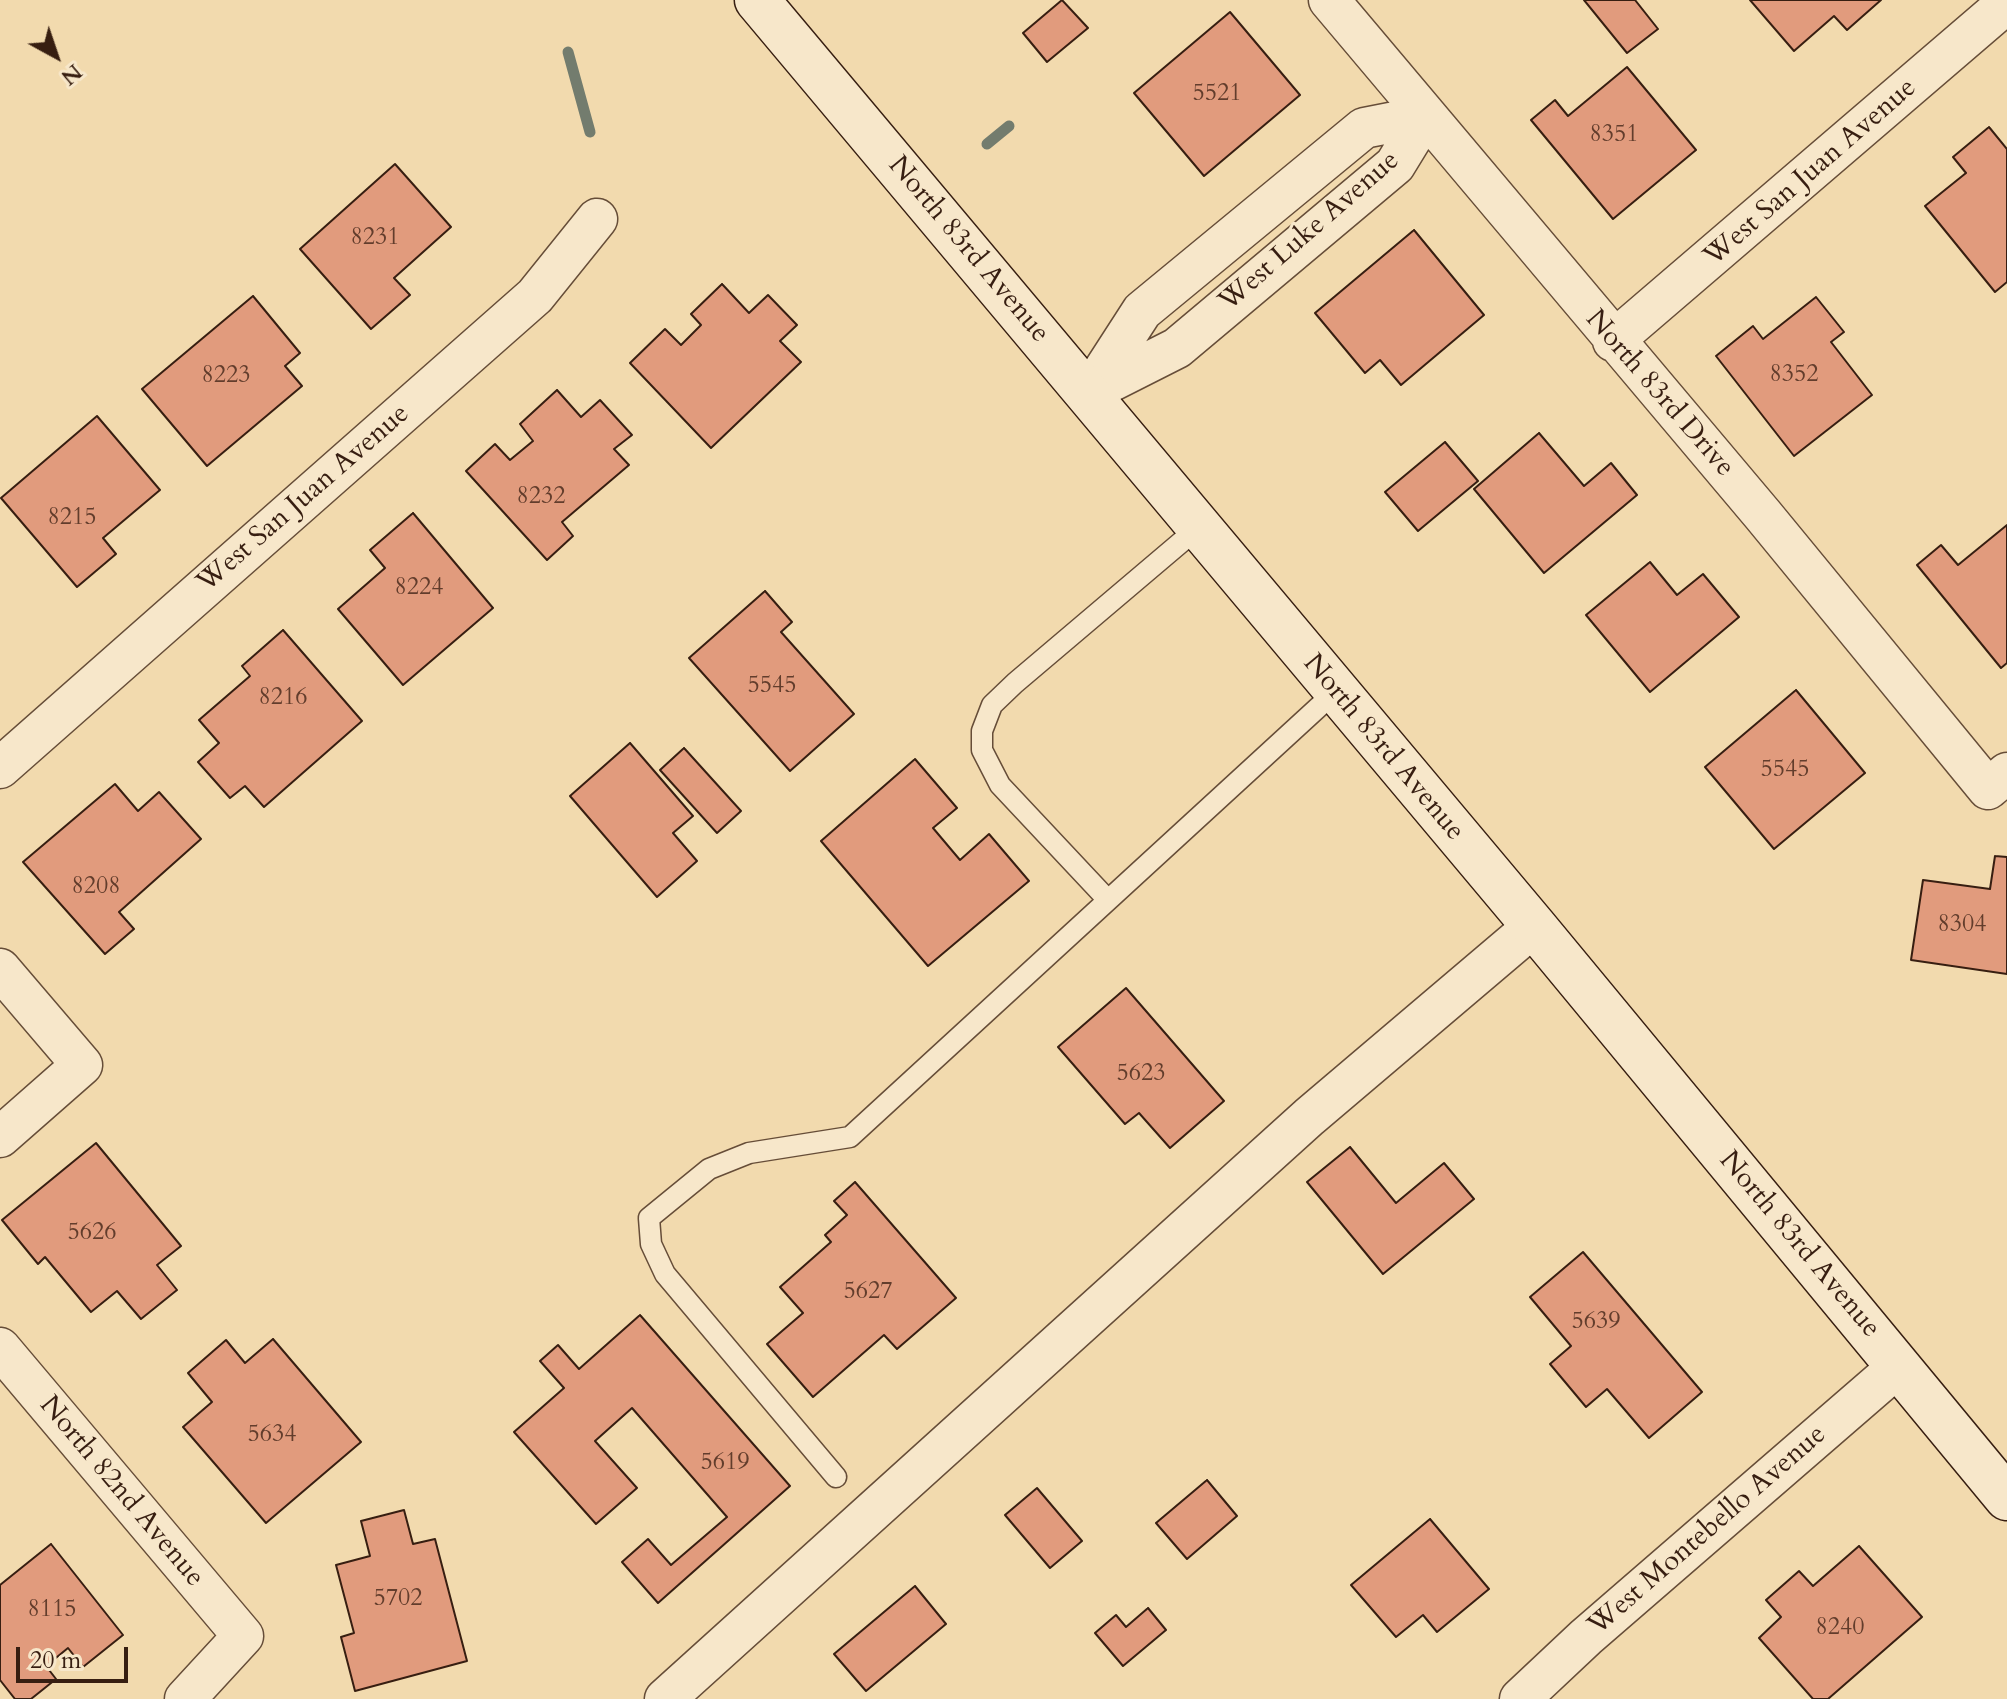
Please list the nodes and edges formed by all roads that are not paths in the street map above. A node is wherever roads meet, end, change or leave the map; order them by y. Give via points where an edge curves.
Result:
1 (757, 0) edge
2 (1329, 0) edge
3 (2007, 3) edge
4 (1425, 116) junction
5 (597, 219) dead end
6 (1613, 341) junction
7 (1089, 393) junction
8 (1199, 527) junction
9 (1335, 692) junction
10 (0, 768) edge
11 (1998, 781) edge
12 (1107, 899) junction
13 (1534, 926) junction
14 (0, 969) edge
15 (0, 1137) edge
16 (0, 1348) edge
17 (1899, 1366) junction
18 (836, 1477) dead end
19 (2007, 1498) edge
20 (185, 1699) edge
21 (665, 1699) edge
22 (1520, 1699) edge

1 - 7 main road, North 83rd Avenue
2 - 4 street, North 83rd Drive
3 - 6 street, West San Juan Avenue
4 - 6 street, North 83rd Drive
4 - 7 street, West Luke Avenue via 1364,128 1142,311
5 - 10 street, West San Juan Avenue via 535,296
6 - 11 street, North 83rd Drive
7 - 8 main road, North 83rd Avenue
8 - 9 main road, North 83rd Avenue
8 - 12 lane via 992,705 982,731 982,750 1000,785
9 - 12 lane
9 - 13 main road, North 83rd Avenue
12 - 18 lane via 850,1137 749,1153 673,1195 649,1218 651,1244 665,1274
13 - 17 main road, North 83rd Avenue
13 - 21 street via 1309,1117
14 - 15 street via 82,1065
16 - 20 street, North 82nd Avenue via 243,1636
17 - 19 main road, North 83rd Avenue
17 - 22 street, West Montebello Avenue

